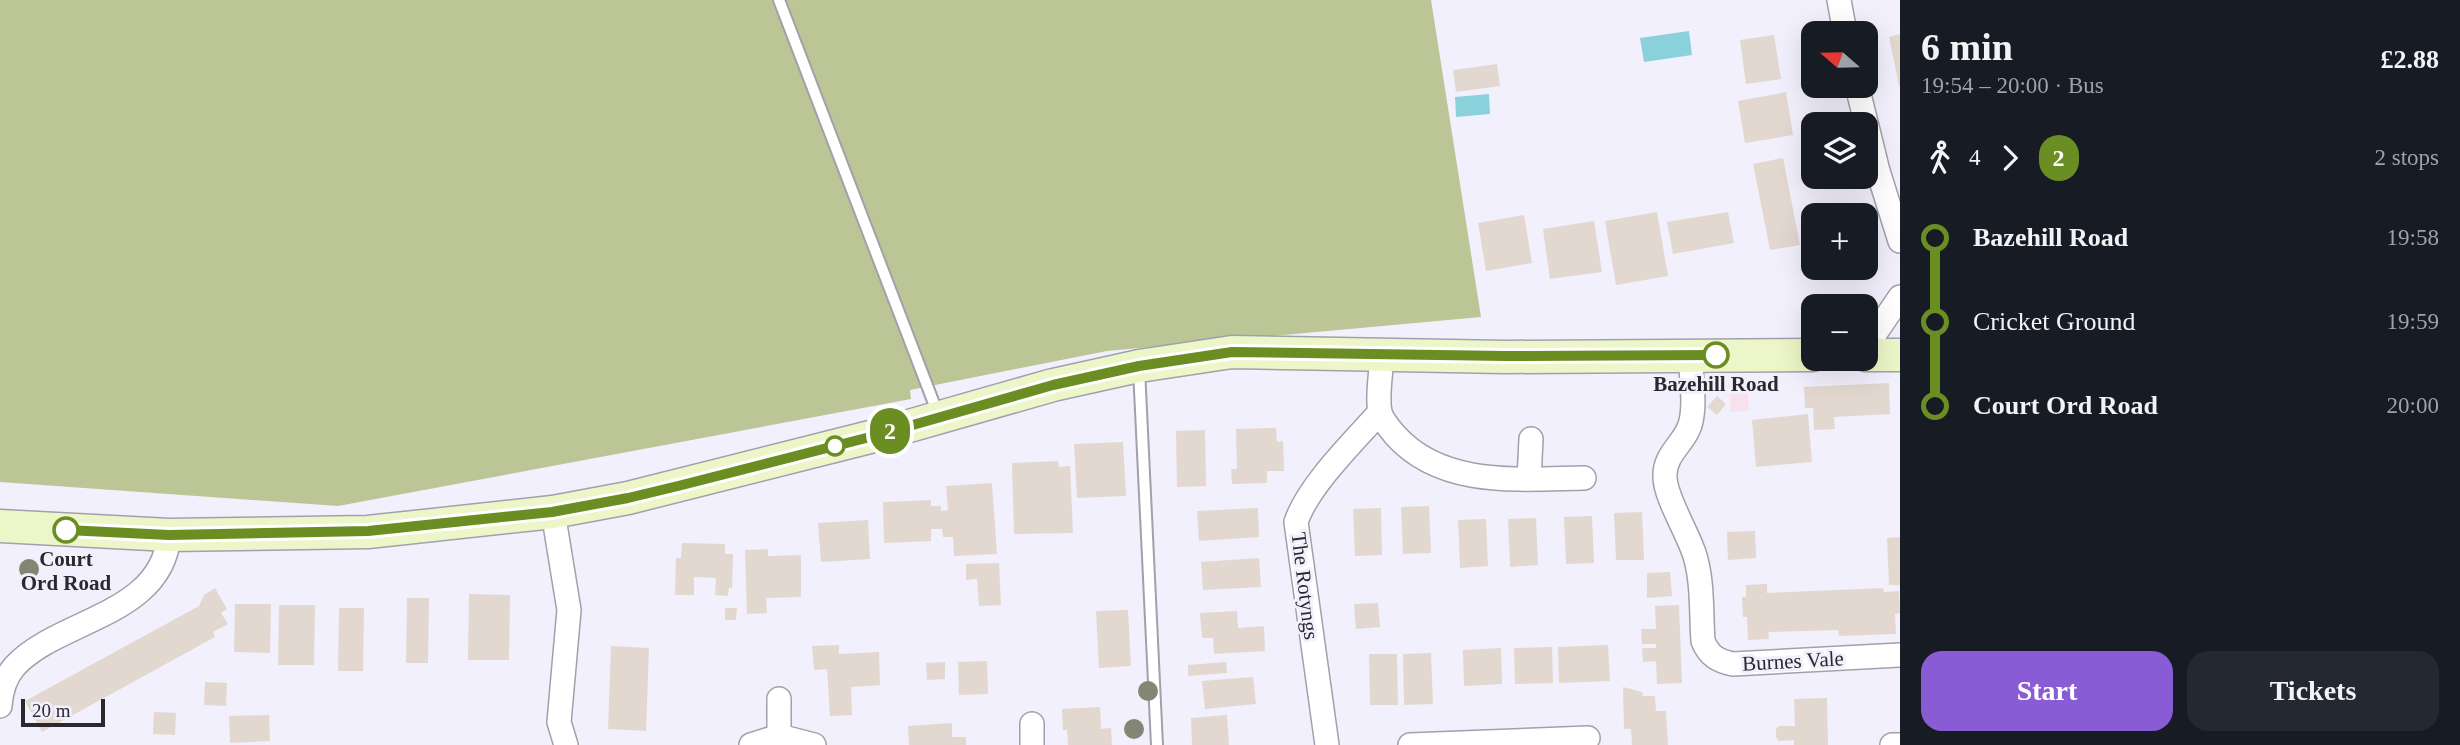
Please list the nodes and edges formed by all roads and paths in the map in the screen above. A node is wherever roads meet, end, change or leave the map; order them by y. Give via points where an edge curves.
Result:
1 (779, 0) edge
2 (1839, 0) edge
3 (1843, 21) edge
4 (1860, 98) edge
5 (1900, 241) edge
6 (1900, 297) edge
7 (1383, 353) junction
8 (1690, 355) junction
9 (1801, 355) edge
10 (1879, 355) edge
11 (1139, 366) junction
12 (1380, 412) junction
13 (939, 417) junction
14 (1531, 439) dead end
15 (1584, 478) dead end
16 (1530, 479) junction
17 (552, 512) junction
18 (0, 526) edge
19 (169, 535) junction
20 (1900, 655) edge
21 (779, 699) dead end
22 (0, 706) edge
23 (779, 736) junction
24 (1588, 738) dead end
25 (1537, 742) edge
26 (566, 745) edge
27 (751, 745) edge
28 (814, 745) edge
29 (1157, 745) edge
30 (1327, 745) edge
31 (1410, 745) edge
32 (1892, 745) edge
33 (1900, 745) edge

1 - 13 lane
2 - 3 street
4 - 5 street
6 - 10 street via 1870,341
7 - 8 main road
7 - 11 main road via 1232,352
7 - 12 street
8 - 9 main road
8 - 20 street, Burnes Vale via 1691,422 1670,455 1665,476 1699,572 1707,650 1733,664
11 - 13 main road
11 - 29 lane
12 - 16 street via 1404,445 1437,466 1483,478
12 - 30 street, The Rotyngs via 1310,495 1296,522
13 - 17 main road via 628,498
14 - 16 street
15 - 16 street
17 - 19 main road via 368,531
17 - 26 street via 569,610 559,722
18 - 19 main road
19 - 22 street via 164,559 142,589 27,656 4,685
21 - 23 street
23 - 27 street
23 - 28 street
24 - 25 street
25 - 31 street
32 - 33 street

